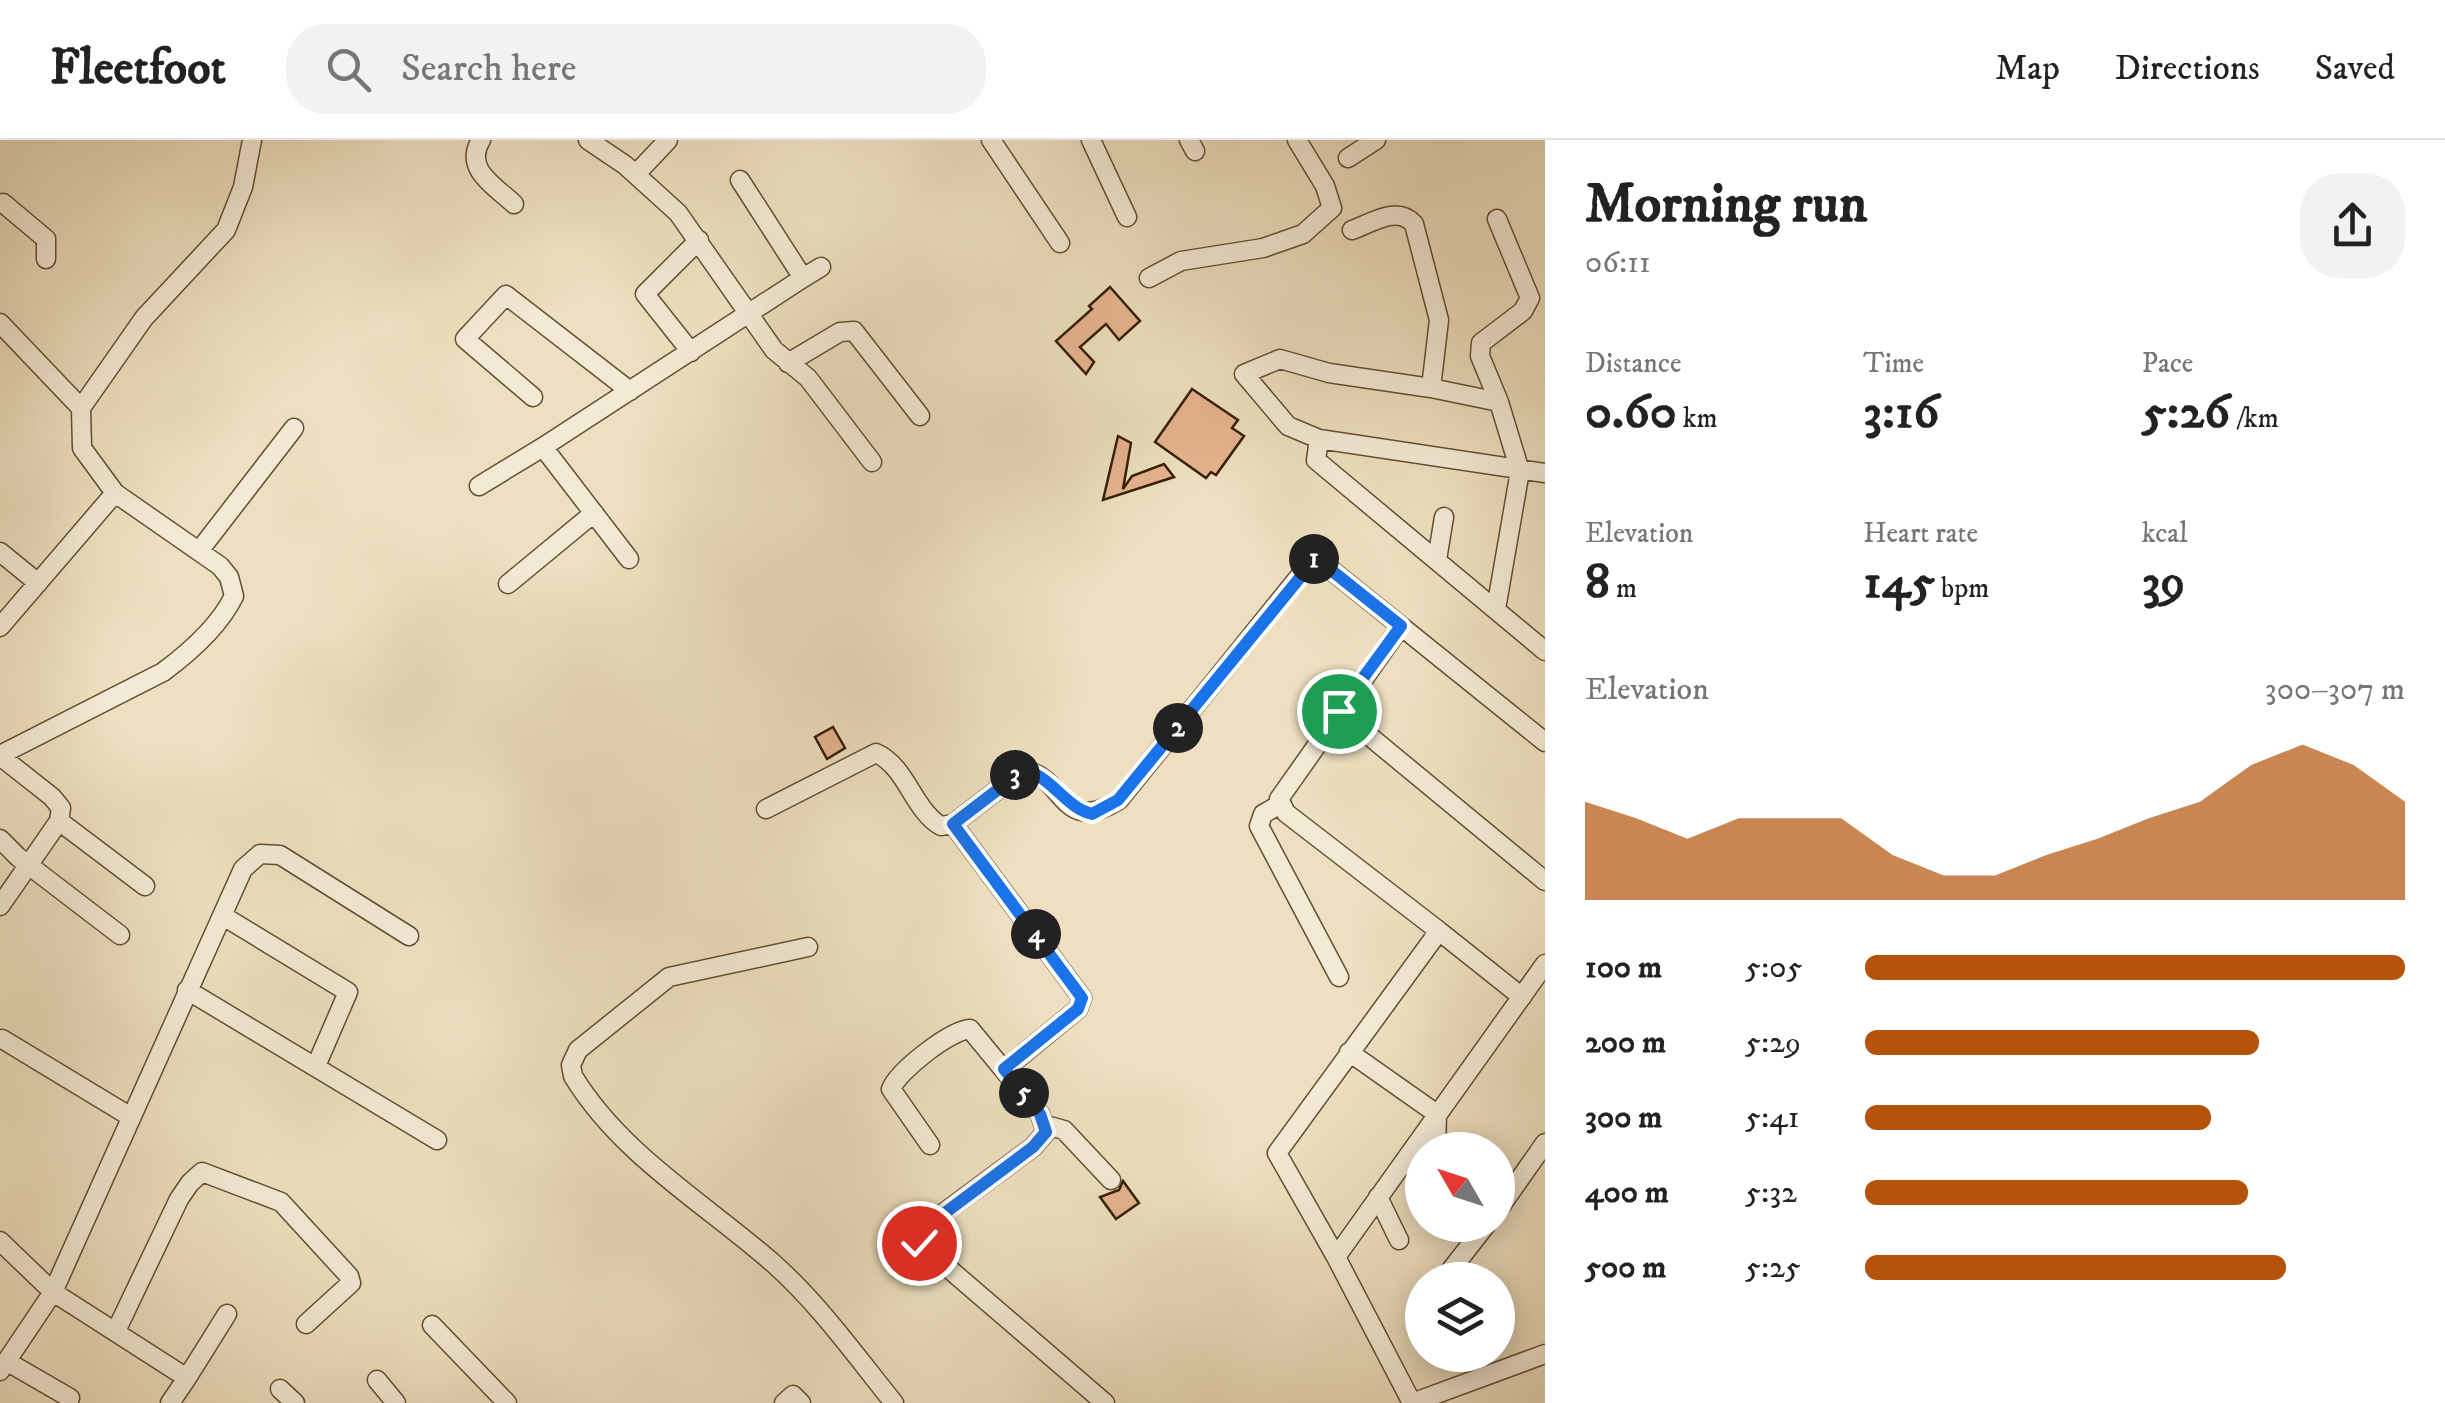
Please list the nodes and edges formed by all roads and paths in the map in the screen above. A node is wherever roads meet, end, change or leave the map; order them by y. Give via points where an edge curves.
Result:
1 (252, 140) edge
2 (481, 140) edge
3 (588, 140) edge
4 (668, 140) edge
5 (991, 140) edge
6 (1091, 140) edge
7 (1298, 140) edge
8 (1376, 140) edge
9 (1348, 158) dead end
10 (636, 174) junction
11 (740, 180) dead end
12 (1, 202) edge
13 (514, 204) dead end
14 (1127, 217) dead end
15 (1496, 219) dead end
16 (1352, 230) dead end
17 (699, 240) junction
18 (1060, 243) dead end
19 (46, 259) dead end
20 (821, 267) dead end
21 (803, 278) junction
22 (1149, 278) dead end
23 (747, 314) junction
24 (0, 323) edge
25 (691, 352) junction
26 (788, 363) junction
27 (1431, 388) junction
28 (630, 391) junction
29 (533, 397) dead end
30 (1499, 402) junction
31 (80, 408) junction
32 (920, 416) dead end
33 (294, 428) dead end
34 (1319, 439) junction
35 (543, 447) junction
36 (872, 462) dead end
37 (1520, 472) junction
38 (1545, 473) edge
39 (478, 486) dead end
40 (115, 494) junction
41 (594, 514) junction
42 (1444, 516) dead end
43 (199, 551) junction
44 (0, 552) edge
45 (629, 559) dead end
46 (1437, 560) junction
47 (38, 583) junction
48 (508, 584) dead end
49 (1496, 610) junction
50 (1401, 626) junction
51 (0, 627) edge
52 (1545, 651) edge
53 (1339, 711) junction
54 (1544, 735) edge
55 (0, 755) edge
56 (1280, 805) junction
57 (766, 809) dead end
58 (60, 820) junction
59 (953, 824) junction
60 (0, 839) edge
61 (29, 865) junction
62 (1545, 882) edge
63 (146, 886) dead end
64 (0, 906) edge
65 (223, 916) junction
66 (1439, 931) junction
67 (120, 934) dead end
68 (409, 936) dead end
69 (808, 947) dead end
70 (1545, 964) edge
71 (1339, 977) dead end
72 (187, 990) junction
73 (1522, 997) junction
74 (2, 1039) edge
75 (1349, 1052) junction
76 (316, 1066) junction
77 (1004, 1069) junction
78 (1438, 1114) junction
79 (131, 1117) junction
80 (1046, 1125) junction
81 (1437, 1132) edge
82 (437, 1140) dead end
83 (1545, 1144) edge
84 (930, 1145) dead end
85 (1111, 1180) dead end
86 (1515, 1186) edge
87 (1378, 1197) junction
88 (0, 1240) edge
89 (1399, 1240) dead end
90 (1473, 1242) edge
91 (1336, 1257) junction
92 (1457, 1262) edge
93 (53, 1292) junction
94 (227, 1314) dead end
95 (306, 1324) dead end
96 (432, 1325) dead end
97 (116, 1331) junction
98 (1545, 1354) edge
99 (3, 1366) edge
100 (187, 1378) junction
101 (377, 1380) dead end
102 (280, 1389) dead end
103 (70, 1398) dead end
104 (170, 1403) edge
105 (295, 1403) edge
106 (396, 1403) edge
107 (507, 1403) edge
108 (784, 1403) edge
109 (801, 1403) edge
110 (894, 1403) edge
111 (1105, 1403) edge

1 - 31 street via 226,230 144,318
2 - 13 street via 474,161 478,172
3 - 10 street
4 - 10 street
5 - 18 street
6 - 14 street
7 - 22 street via 1332,208 1303,234 1263,248 1180,261
8 - 9 street
10 - 17 street
11 - 21 street
12 - 19 street via 46,239
15 - 30 street via 1530,298 1480,343
16 - 27 street via 1394,214 1411,219 1417,230 1439,320
17 - 23 street
17 - 25 street via 645,294
20 - 21 street
21 - 23 street
23 - 25 street
23 - 26 street
24 - 31 street
25 - 28 street
26 - 32 street via 840,332 854,331
26 - 36 street via 808,378
27 - 30 street
27 - 34 street via 1280,359 1244,374 1288,426
28 - 29 street via 506,295 465,340
28 - 35 street
30 - 37 street
31 - 40 street via 82,448
33 - 43 street
34 - 37 street
34 - 46 street via 1316,460
35 - 39 street
35 - 41 street
37 - 38 street
37 - 49 street
40 - 43 street
40 - 47 street
41 - 45 street
41 - 48 street
42 - 46 street
43 - 55 street via 229,577 234,596 188,654
44 - 47 street
46 - 49 street
47 - 51 street
49 - 52 street
50 - 53 street
50 - 54 street
50 - 59 street via 1316,558 1118,800 1092,814 1081,812 1022,771
53 - 56 street via 1281,794
53 - 62 street
55 - 58 street via 52,797
56 - 66 street
56 - 71 street via 1263,814 1259,826
57 - 59 street via 876,754 889,760 936,824
58 - 61 street
58 - 63 street
59 - 77 street via 1082,998 1078,1009
60 - 61 street
61 - 64 street
61 - 67 street
65 - 68 street via 243,869 260,854 280,855
65 - 72 street
65 - 76 street via 348,992
66 - 73 street
66 - 75 street
69 - 110 street via 668,977 574,1057 573,1076 636,1151 776,1266
70 - 73 street
72 - 76 street
72 - 79 street
73 - 78 street
74 - 79 street
75 - 78 street
75 - 91 street via 1277,1153
76 - 82 street
77 - 80 street
77 - 84 street via 965,1028 897,1077 892,1094
78 - 81 street
78 - 87 street
79 - 93 street
80 - 85 street via 1064,1130
80 - 111 street via 1033,1147 918,1238
83 - 86 street
87 - 89 street
87 - 91 street
88 - 93 street
90 - 92 street
91 - 98 street via 1412,1403
93 - 97 street
93 - 99 street
94 - 100 street
95 - 97 street via 345,1291 349,1276 281,1202 202,1172 179,1199
96 - 107 street
97 - 100 street
99 - 103 street
100 - 104 street
101 - 106 street
102 - 105 street
108 - 109 street via 793,1396

